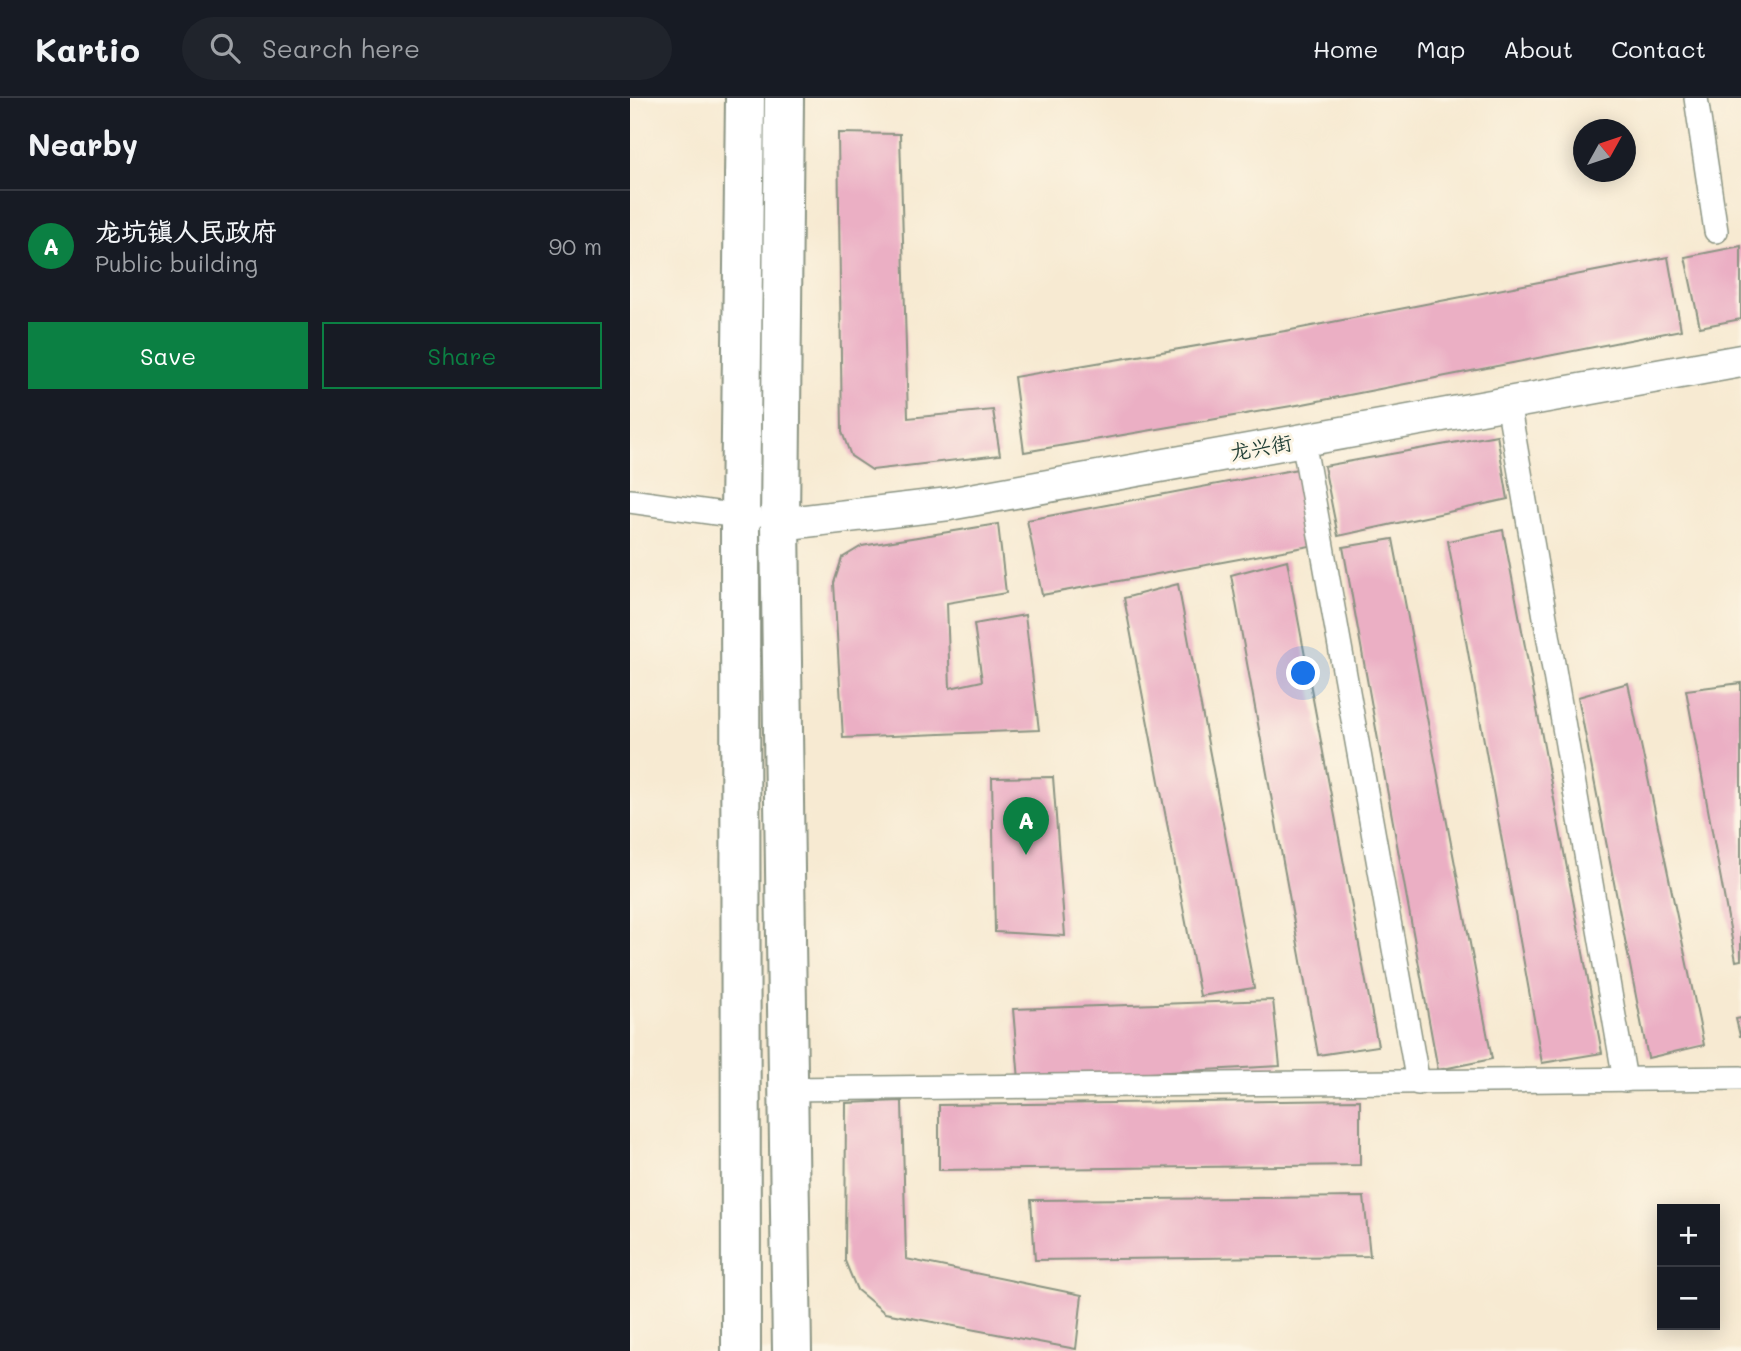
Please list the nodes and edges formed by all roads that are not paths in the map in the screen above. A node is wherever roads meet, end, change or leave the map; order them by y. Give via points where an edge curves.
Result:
1 (745, 98) edge
2 (783, 98) edge
3 (1696, 98) edge
4 (1716, 231) dead end
5 (1741, 361) edge
6 (1508, 403) junction
7 (1303, 440) junction
8 (630, 501) edge
9 (740, 516) junction
10 (780, 524) junction
11 (1741, 1078) edge
12 (1625, 1080) junction
13 (1418, 1083) junction
14 (788, 1089) junction
15 (741, 1351) edge
16 (792, 1351) edge

1 - 9 highway
2 - 10 highway
3 - 4 street
5 - 6 street, 龙兴街
6 - 7 street, 龙兴街
6 - 12 street
7 - 10 street, 龙兴街 via 949,504
7 - 13 street
8 - 9 street
9 - 10 street
9 - 15 highway
10 - 14 highway
11 - 12 street
12 - 13 street
13 - 14 street
14 - 16 highway

